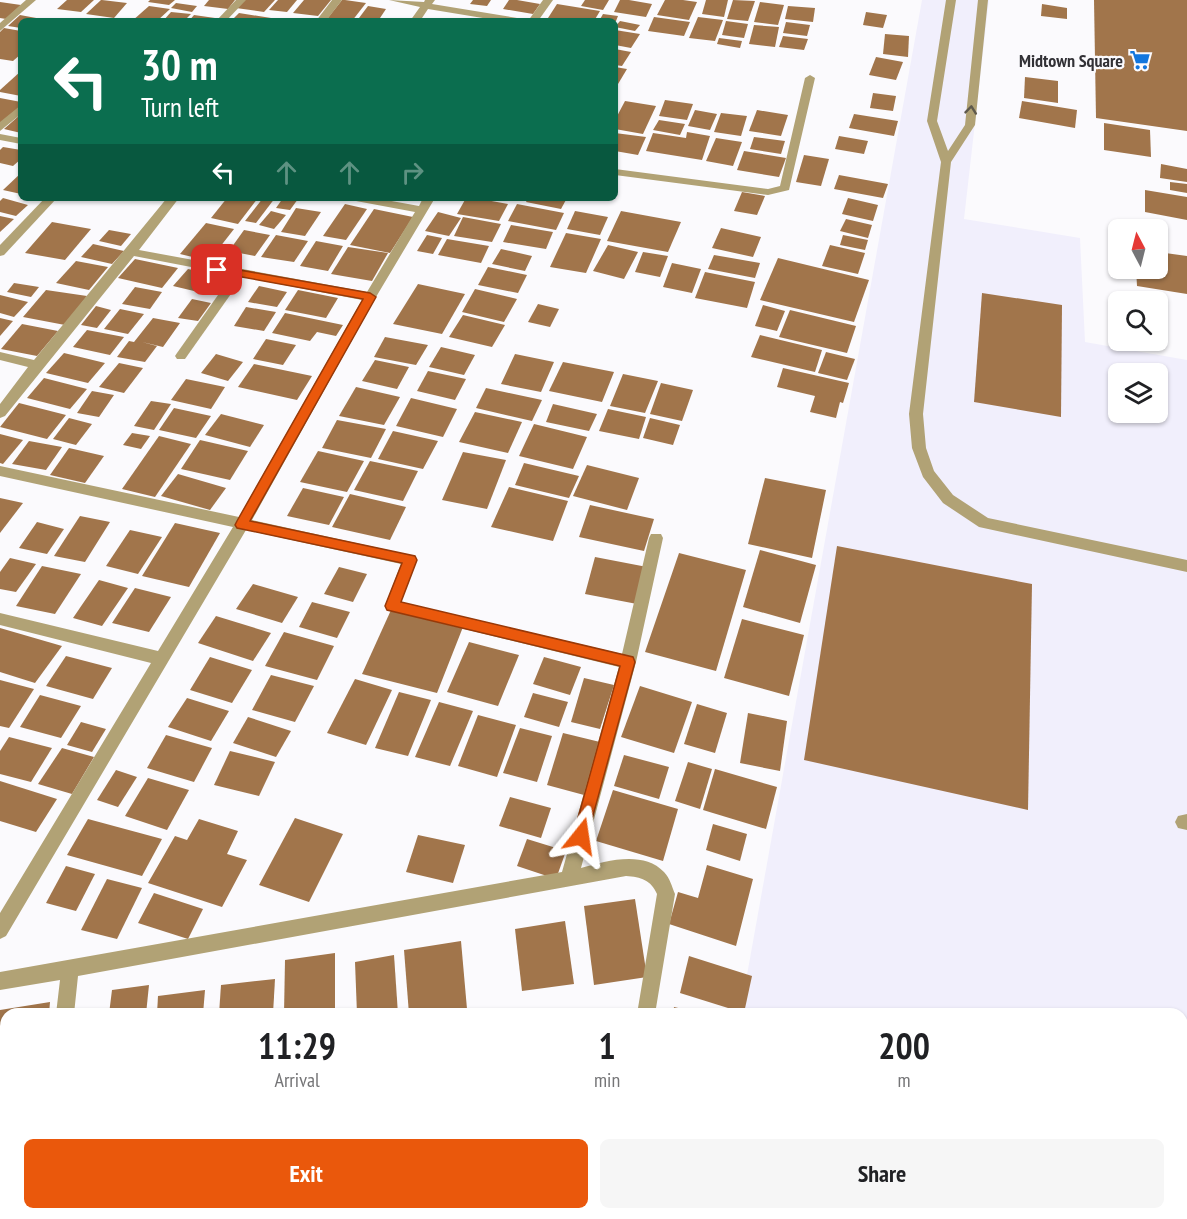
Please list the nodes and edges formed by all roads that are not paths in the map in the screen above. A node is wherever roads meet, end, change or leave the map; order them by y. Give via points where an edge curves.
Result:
1 (31, 0) edge
2 (241, 0) edge
3 (337, 0) edge
4 (394, 0) edge
5 (548, 0) edge
6 (951, 0) edge
7 (983, 0) edge
8 (428, 2) edge
9 (224, 18) edge
10 (323, 18) edge
11 (417, 18) edge
12 (503, 18) edge
13 (535, 18) edge
14 (0, 28) edge
15 (810, 78) dead end
16 (18, 111) edge
17 (0, 128) edge
18 (0, 137) edge
19 (18, 140) edge
20 (946, 162) junction
21 (618, 172) edge
22 (48, 201) edge
23 (171, 201) edge
24 (391, 201) edge
25 (425, 204) edge
26 (0, 252) edge
27 (131, 252) junction
28 (239, 274) junction
29 (370, 297) junction
30 (0, 356) edge
31 (181, 356) dead end
32 (37, 365) junction
33 (0, 413) edge
34 (0, 471) edge
35 (242, 525) junction
36 (656, 538) dead end
37 (1187, 566) edge
38 (0, 619) edge
39 (163, 659) junction
40 (628, 662) junction
41 (569, 879) junction
42 (0, 930) edge
43 (70, 969) junction
44 (0, 981) edge
45 (66, 1008) edge
46 (647, 1008) edge

1 - 14 street
2 - 9 street
3 - 10 street
4 - 8 street
5 - 13 street
6 - 20 street via 932,122
20 -> 7 street via 970,124
8 - 11 street
8 - 12 street
15 - 21 street via 785,188 768,192
16 - 17 street
18 - 19 street
20 - 37 street via 916,414 919,448 928,473 948,499 984,523
22 - 26 street
23 - 27 street
24 - 25 street
25 - 29 street
27 - 28 street
27 - 32 street
28 - 29 street
28 - 31 street
29 - 35 street
30 - 32 street
32 - 33 street
34 - 35 street
35 - 39 street
35 - 40 street via 410,560 392,606
36 - 40 street
38 - 39 street
39 - 42 street
40 - 41 street
41 - 43 street
41 - 46 street via 628,867 644,869 659,878 666,894
43 - 44 street
43 - 45 street

